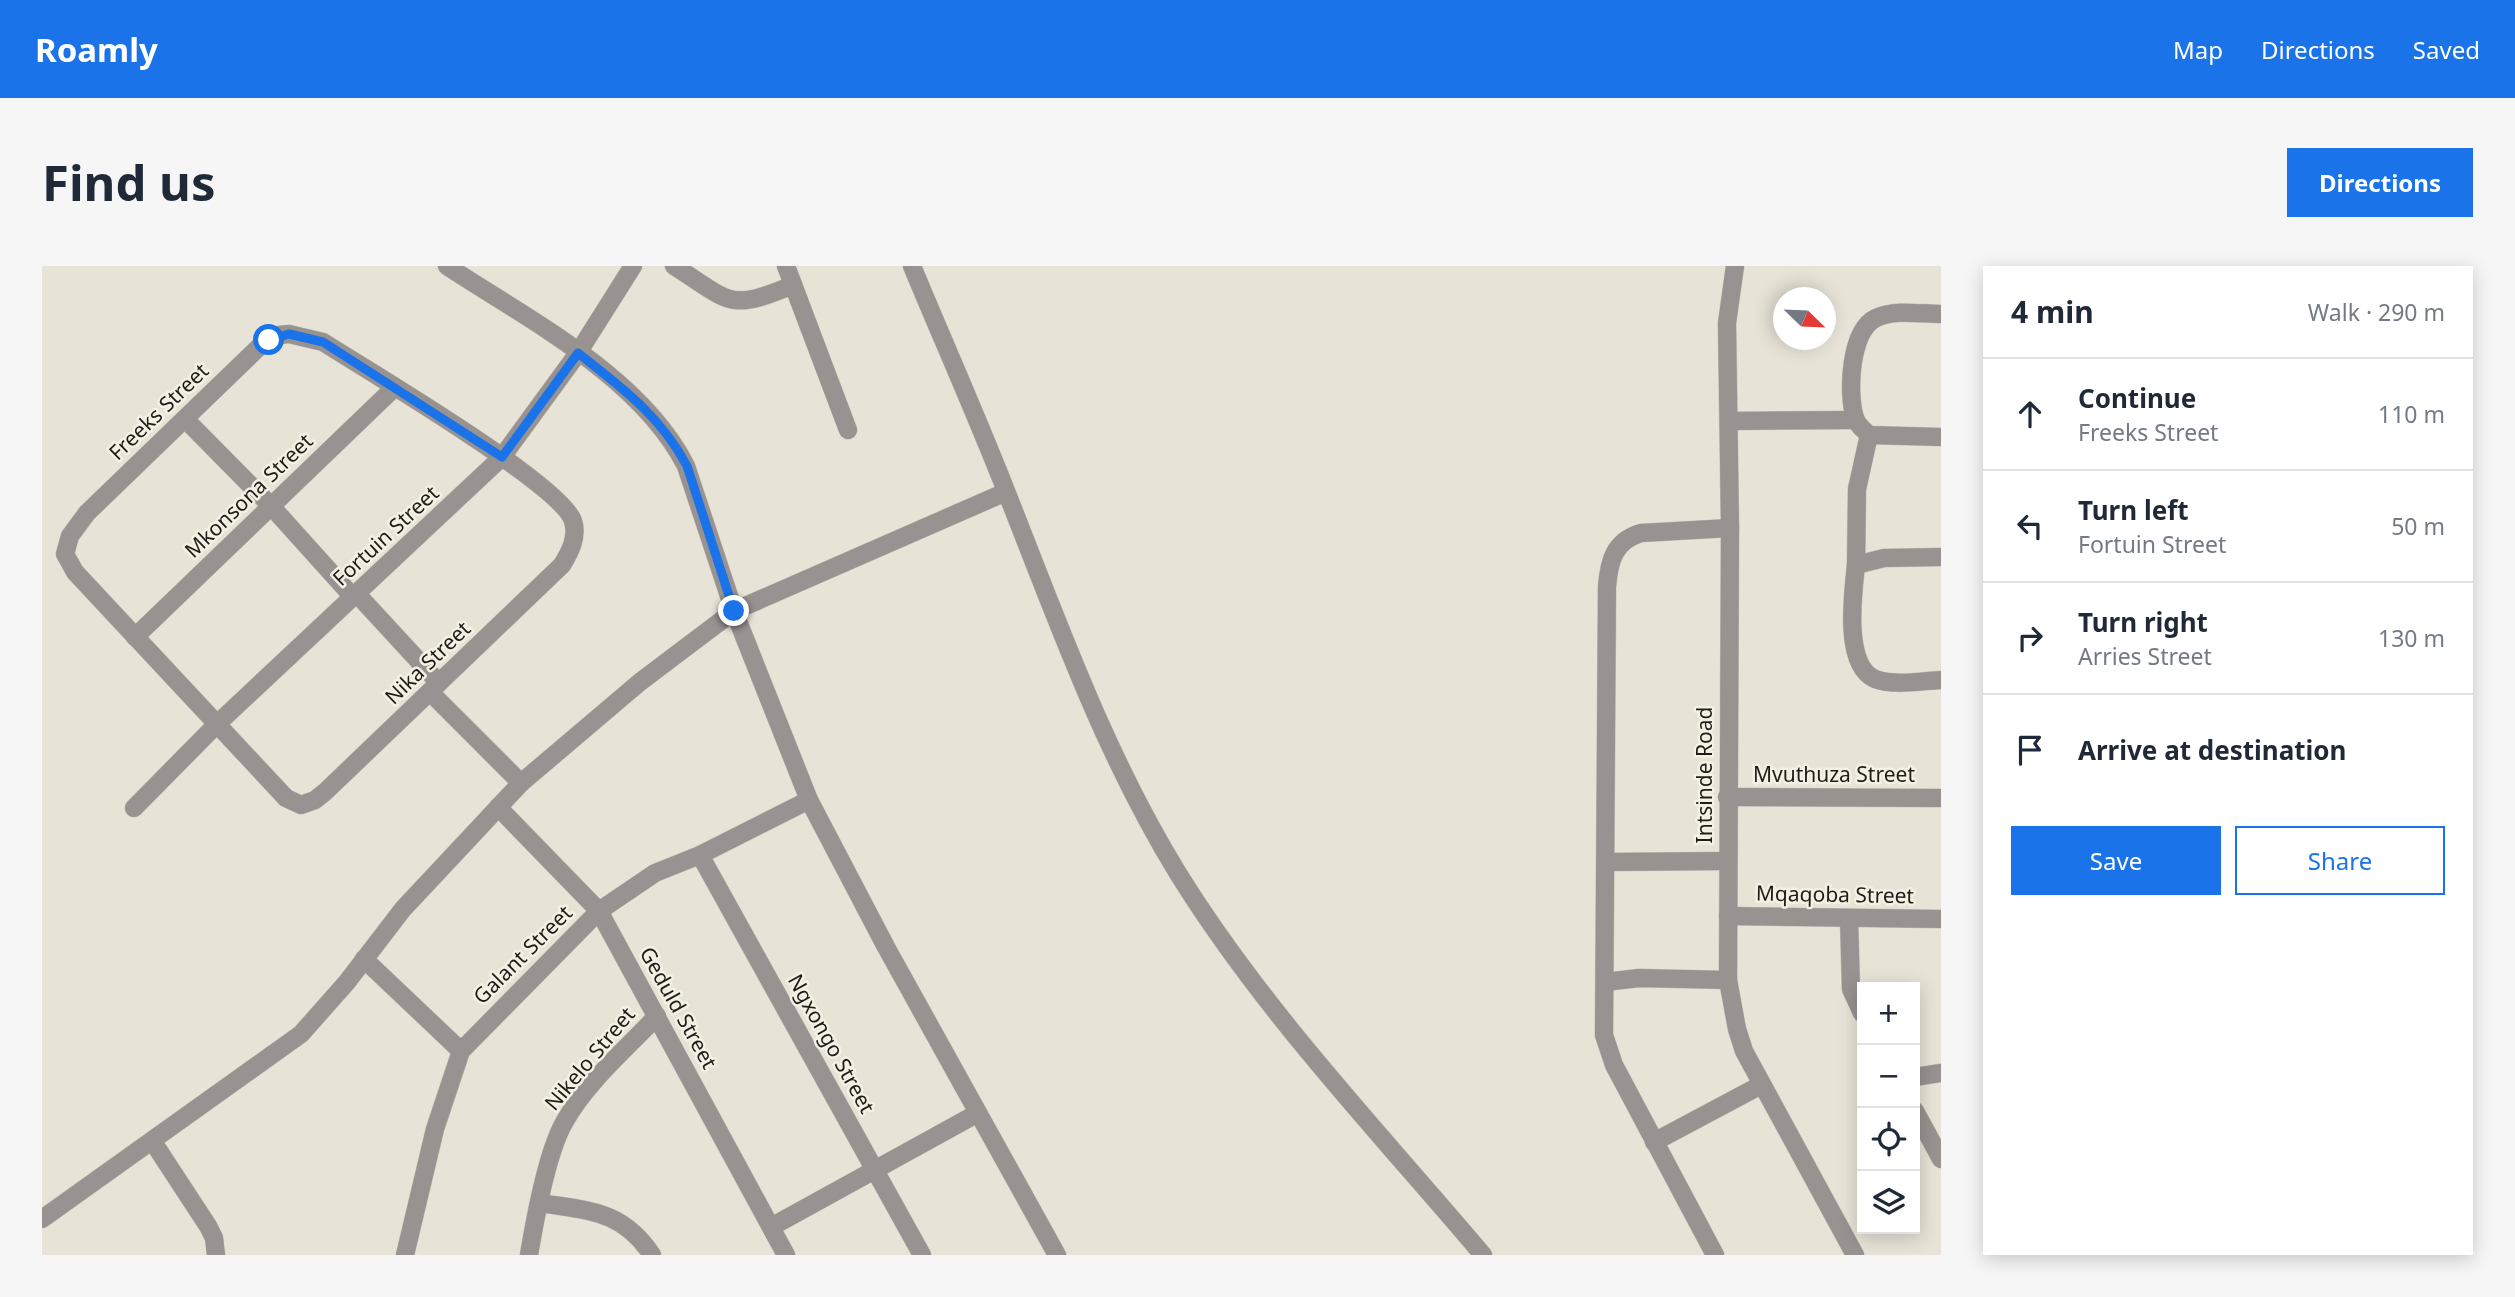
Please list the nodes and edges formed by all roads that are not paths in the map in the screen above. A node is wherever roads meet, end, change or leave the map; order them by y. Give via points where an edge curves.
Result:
1 (447, 266) edge
2 (633, 266) edge
3 (674, 266) edge
4 (786, 266) edge
5 (912, 266) edge
6 (1735, 266) edge
7 (793, 285) junction
8 (1941, 314) edge
9 (578, 353) junction
10 (394, 388) junction
11 (185, 419) junction
12 (1728, 421) junction
13 (1856, 421) junction
14 (848, 430) dead end
15 (1869, 435) junction
16 (1941, 437) edge
17 (502, 457) junction
18 (1006, 492) junction
19 (271, 506) junction
20 (1730, 528) junction
21 (1941, 557) edge
22 (1856, 565) junction
23 (355, 595) junction
24 (734, 611) junction
25 (135, 637) junction
26 (1941, 680) edge
27 (435, 687) junction
28 (216, 725) junction
29 (521, 783) junction
30 (1727, 797) junction
31 (1941, 798) edge
32 (809, 800) junction
33 (498, 807) junction
34 (134, 808) dead end
35 (700, 855) junction
36 (1727, 861) junction
37 (1608, 862) junction
38 (598, 911) junction
39 (1728, 916) junction
40 (1849, 919) junction
41 (1941, 919) edge
42 (364, 959) junction
43 (1728, 980) junction
44 (1605, 982) junction
45 (1857, 1002) edge
46 (657, 1016) junction
47 (461, 1051) junction
48 (1941, 1073) edge
49 (1920, 1076) edge
50 (1761, 1085) junction
51 (978, 1113) junction
52 (1920, 1120) edge
53 (153, 1142) junction
54 (1654, 1142) junction
55 (1941, 1159) edge
56 (876, 1172) junction
57 (541, 1203) junction
58 (42, 1219) edge
59 (771, 1227) junction
60 (216, 1255) edge
61 (405, 1255) edge
62 (529, 1255) edge
63 (652, 1255) edge
64 (786, 1255) edge
65 (922, 1255) edge
66 (1057, 1255) edge
67 (1483, 1255) edge
68 (1715, 1255) edge
69 (1855, 1255) edge

1 - 9 street
2 - 9 street, Fortuin Street
3 - 7 street via 733,301 757,300
4 - 7 street
5 - 18 street
6 - 12 street, Intsinde Road via 1727,323
7 - 14 street
8 - 13 street via 1888,314 1868,323 1860,333 1852,389
9 - 17 street, Fortuin Street
9 - 24 street via 650,411 677,447
10 - 11 street, Freeks Street via 323,342 279,335 259,347
10 - 17 street, Freeks Street
10 - 19 street, Mkonsona Street
11 - 19 street
11 - 25 street, Freeks Street via 87,513 66,545 65,554 75,572
12 - 13 street
12 - 20 street, Intsinde Road
13 - 15 street
15 - 16 street
15 - 22 street via 1857,489
17 - 23 street, Fortuin Street
17 - 27 street, Nika Street via 566,507 574,528 570,553
18 - 24 street
18 - 67 street via 1068,650 1129,787 1179,875 1234,956 1300,1040
19 - 23 street
19 - 25 street, Mkonsona Street
20 - 30 street, Intsinde Road
20 - 37 street via 1641,533 1619,544 1613,555 1607,587
21 - 22 street via 1884,558
22 - 26 street via 1853,616 1859,665 1875,679 1885,681
23 - 27 street
23 - 28 street, Fortuin Street
24 - 29 street via 640,682
24 - 32 street
25 - 28 street, Freeks Street
27 - 28 street, Nika Street via 325,792 301,804 286,798
27 - 29 street
28 - 34 street, Fortuin Street
29 - 33 street
30 - 31 street, Mvuthuza Street
30 - 36 street, Intsinde Road
32 - 35 street, Galant Street
32 - 51 street
33 - 38 street, Geduld Street
33 - 42 street via 403,909
35 - 38 street, Galant Street via 655,873
35 - 56 street, Ngxongo Street
36 - 37 street
36 - 39 street, Intsinde Road
37 - 44 street
38 - 46 street, Geduld Street
38 - 47 street, Galant Street
39 - 40 street, Mqaqoba Street
39 - 43 street, Intsinde Road
40 - 41 street, Mqaqoba Street
40 - 45 street via 1851,989
42 - 47 street
42 - 53 street via 333,999 277,1054
43 - 44 street
43 - 50 street, Intsinde Road via 1737,1029
44 - 54 street via 1607,1049
46 - 57 street, Nikelo Street via 563,1123
46 - 59 street, Geduld Street
47 - 61 street, Galant Street via 435,1129
48 - 49 street
50 - 54 street
50 - 69 street, Intsinde Road
51 - 56 street
51 - 66 street
52 - 55 street
53 - 58 street
53 - 60 street via 208,1226
54 - 68 street
56 - 59 street
56 - 65 street, Ngxongo Street
57 - 62 street, Nikelo Street
57 - 63 street via 610,1216 634,1232
59 - 64 street, Geduld Street

